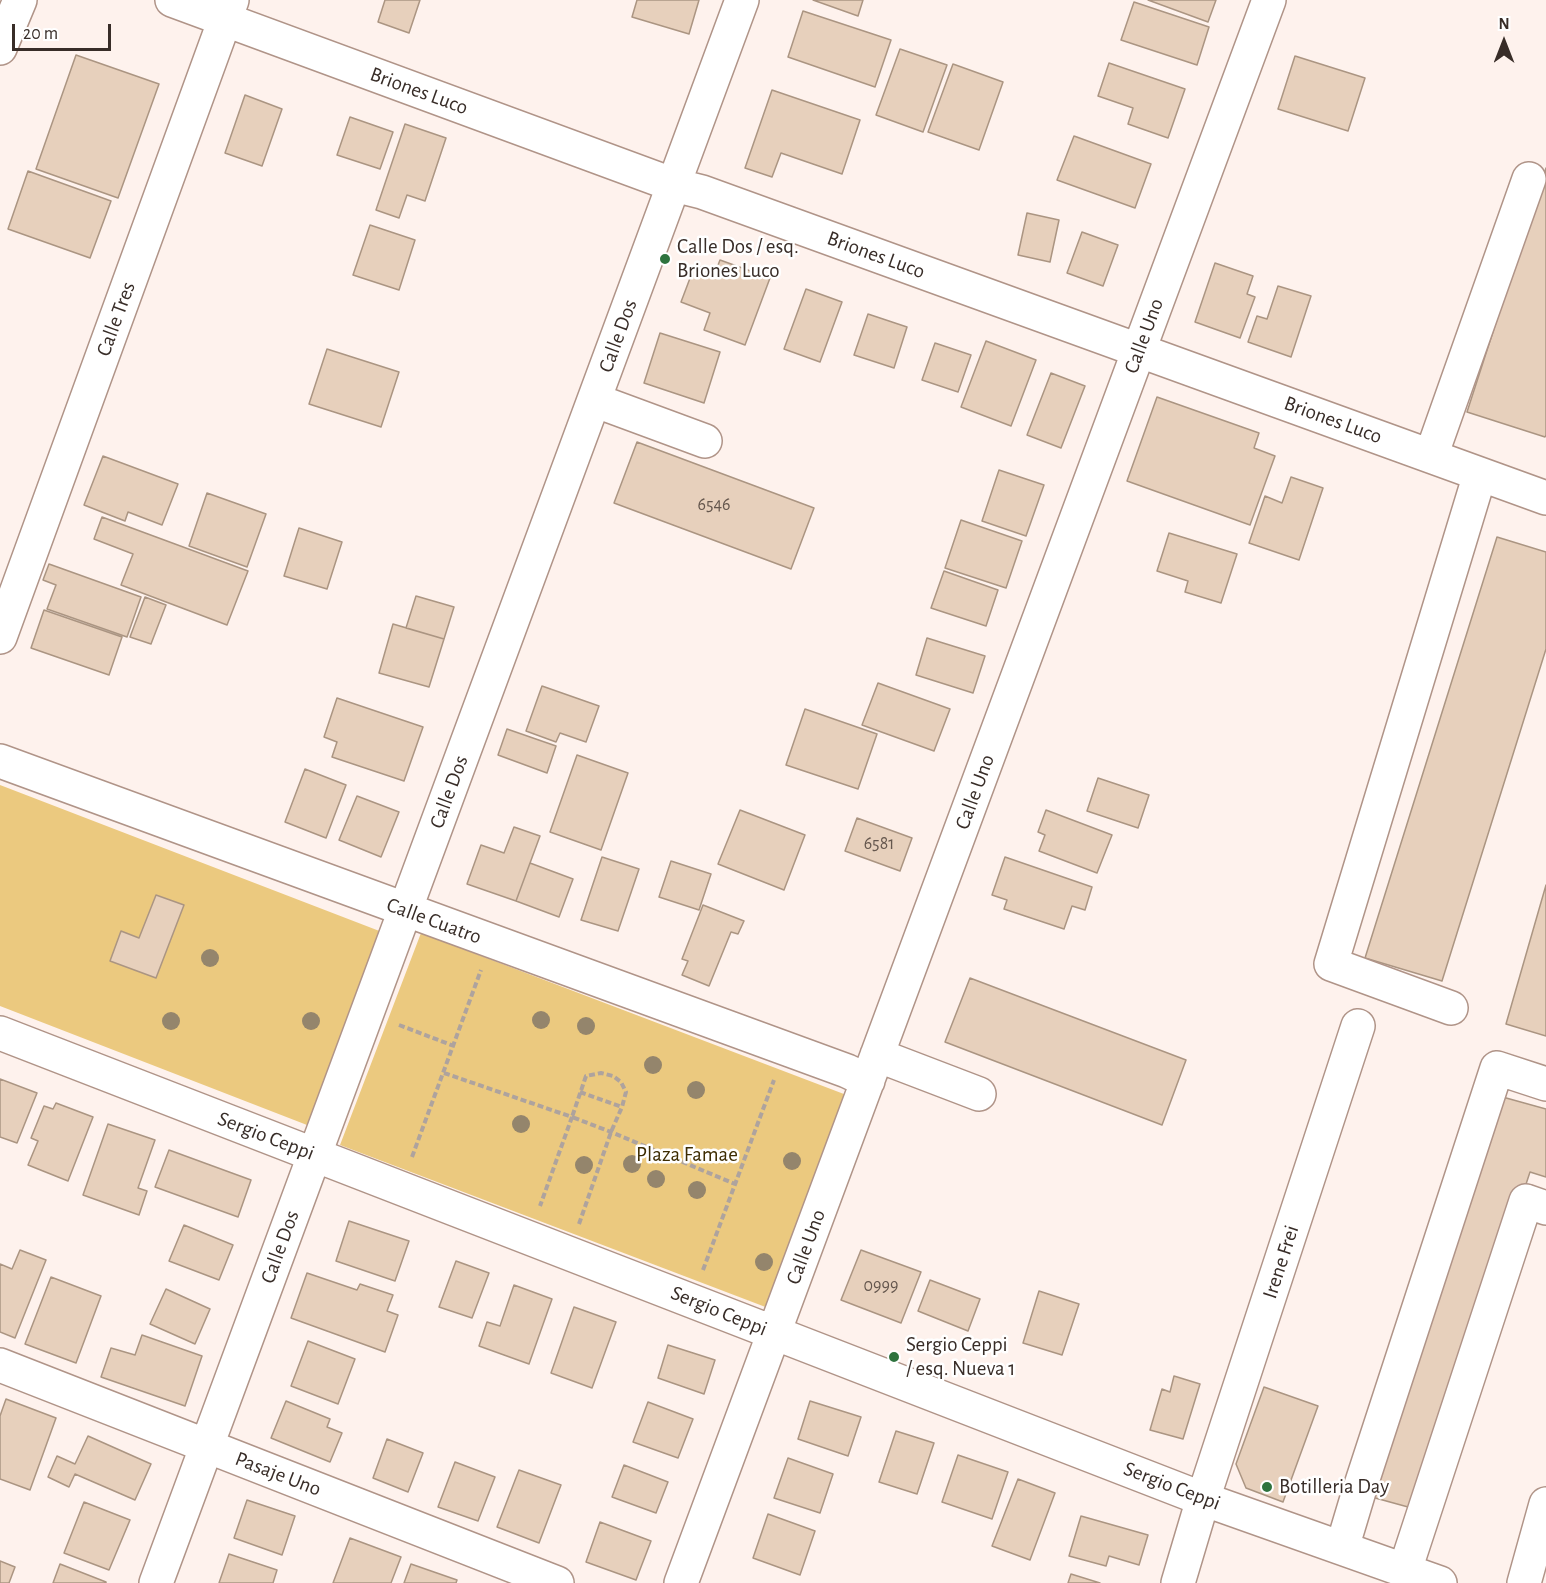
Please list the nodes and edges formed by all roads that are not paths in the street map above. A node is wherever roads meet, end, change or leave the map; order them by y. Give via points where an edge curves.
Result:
1 (20, 0) edge
2 (172, 0) edge
3 (742, 0) edge
4 (1269, 0) edge
5 (228, 10) edge
6 (0, 48) edge
7 (1529, 178) dead end
8 (674, 185) junction
9 (1139, 350) junction
10 (594, 400) junction
11 (705, 441) dead end
12 (1431, 456) junction
13 (1480, 474) junction
14 (1546, 498) edge
15 (0, 637) edge
16 (0, 761) edge
17 (405, 910) junction
18 (1451, 1008) dead end
19 (1358, 1026) dead end
20 (0, 1033) edge
21 (872, 1068) junction
22 (1546, 1084) edge
23 (979, 1094) dead end
24 (315, 1155) junction
25 (1546, 1208) edge
26 (774, 1333) junction
27 (0, 1365) edge
28 (207, 1447) junction
29 (1203, 1499) junction
30 (1546, 1504) edge
31 (1342, 1548) junction
32 (1424, 1579) edge
33 (156, 1583) edge
34 (556, 1583) edge
35 (681, 1583) edge
36 (1178, 1583) edge
37 (1524, 1583) edge

1 - 6 street
2 - 5 street, Briones Luco
3 - 8 street, Calle Dos
4 - 9 street, Calle Uno
5 - 8 street, Briones Luco
5 - 15 street, Calle Tres
7 - 12 street
8 - 9 street, Briones Luco
8 - 10 street, Calle Dos
9 - 12 street, Briones Luco
9 - 21 street, Calle Uno
10 - 11 street
10 - 17 street, Calle Dos
12 - 13 street, Briones Luco
13 - 14 street, Briones Luco
13 - 18 street via 1331,964
16 - 17 street, Calle Cuatro
17 - 21 street, Calle Cuatro via 836,1067
17 - 24 street, Calle Dos
19 - 29 street, Irene Frei
20 - 24 street, Sergio Ceppi
21 - 23 street, Calle Cuatro
21 - 26 street, Calle Uno
22 - 31 street via 1497,1068
24 - 26 street, Sergio Ceppi
24 - 28 street, Calle Dos
25 - 32 street via 1526,1201
26 - 29 street, Sergio Ceppi
26 - 35 street, Calle Uno
27 - 28 street, Pasaje Uno
28 - 33 street, Calle Dos
28 - 34 street, Pasaje Uno
29 - 31 street, Sergio Ceppi
29 - 36 street, Irene Frei
30 - 37 street
31 - 32 street, Sergio Ceppi

